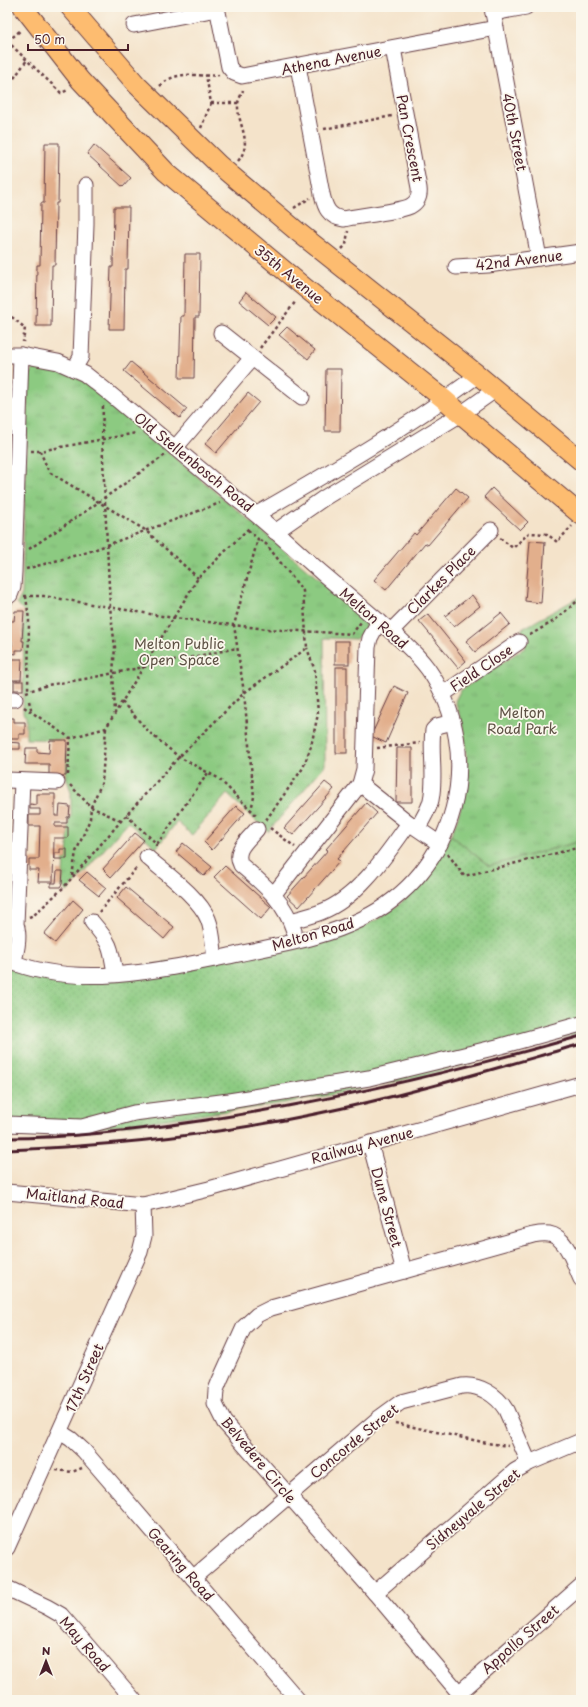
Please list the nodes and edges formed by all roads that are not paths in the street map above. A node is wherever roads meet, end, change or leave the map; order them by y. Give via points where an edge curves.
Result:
1 (23, 7) edge
2 (70, 7) edge
3 (526, 7) edge
4 (217, 8) edge
5 (492, 10) edge
6 (134, 25) dead end
7 (496, 28) junction
8 (393, 48) junction
9 (298, 66) junction
10 (86, 185) dead end
11 (581, 252) edge
12 (539, 258) junction
13 (456, 267) dead end
14 (221, 333) dead end
15 (14, 355) edge
16 (252, 358) junction
17 (74, 369) junction
18 (478, 375) junction
19 (495, 390) junction
20 (302, 397) dead end
21 (445, 400) junction
22 (461, 414) junction
23 (175, 448) junction
24 (14, 458) edge
25 (581, 461) edge
26 (256, 514) junction
27 (577, 521) edge
28 (491, 530) road end
29 (275, 532) junction
30 (8, 596) edge
31 (373, 616) junction
32 (391, 631) junction
33 (519, 642) road end
34 (443, 694) junction
35 (453, 722) junction
36 (7, 780) edge
37 (22, 781) junction
38 (57, 782) dead end
39 (360, 784) junction
40 (261, 826) road end
41 (413, 826) junction
42 (440, 844) junction
43 (147, 857) road end
44 (274, 894) junction
45 (291, 921) junction
46 (92, 922) road end
47 (298, 941) junction
48 (215, 959) junction
49 (10, 961) edge
50 (115, 974) junction
51 (581, 1024) edge
52 (581, 1084) edge
53 (7, 1124) edge
54 (370, 1144) junction
55 (7, 1192) edge
56 (143, 1204) junction
57 (404, 1271) junction
58 (581, 1279) edge
59 (60, 1432) junction
60 (581, 1441) edge
61 (529, 1463) junction
62 (288, 1495) junction
63 (7, 1548) edge
64 (193, 1578) junction
65 (581, 1586) edge
66 (7, 1588) edge
67 (375, 1593) junction
68 (462, 1696) edge
69 (134, 1700) edge
70 (298, 1700) edge

1 - 21 main road, 35th Avenue via 80,80 166,172
2 - 18 main road via 137,85 219,165 298,232
3 - 5 street
4 - 6 street
4 - 9 street, Athena Avenue via 228,63 234,73 247,76
5 - 7 street, 40th Street
7 - 8 street, Athena Avenue
7 - 12 street, 40th Street
8 - 9 street, Athena Avenue
8 - 9 street, Pan Crescent via 420,193 416,201 407,208 344,218 329,214 324,206
10 - 17 street via 81,357
11 - 12 street, 42nd Avenue
12 - 13 street, 42nd Avenue
14 - 16 street
15 - 17 street, Old Stellenbosch Road via 58,362
15 - 24 street
16 - 20 street
16 - 23 street
17 - 23 street, Old Stellenbosch Road via 109,392
18 - 19 main road
18 - 21 street, Old Stellenbosch Road
19 - 22 street
19 - 25 main road
21 - 22 main road, 35th Avenue
21 - 26 street, Old Stellenbosch Road via 328,473
22 - 27 main road, 35th Avenue
22 - 29 street via 324,498
23 - 26 street, Old Stellenbosch Road
24 - 30 street via 15,565 13,587
26 - 29 street, Melton Road
28 - 32 street, Clarkes Place
29 - 31 street, Melton Road
31 - 32 street, Melton Road
31 - 39 street via 368,647 364,769
32 - 34 street, Melton Road via 426,667
33 - 34 street, Field Close
34 - 35 street, Melton Road
35 - 41 street via 434,729 431,798 429,806
35 - 42 street, Melton Road via 459,754 458,786 451,817
36 - 37 street
37 - 38 street
37 - 49 street via 16,924 18,930 16,953
39 - 41 street
39 - 44 street
40 - 44 street via 240,848 238,859 241,865
41 - 42 street
41 - 45 street via 358,887 321,912
42 - 47 street, Melton Road via 418,877 387,904 351,924
43 - 48 street via 204,910 209,920
44 - 45 street
45 - 47 street
46 - 50 street via 106,938 112,951
47 - 48 street, Melton Road
48 - 50 street, Melton Road via 160,970
49 - 50 street, Melton Road via 62,974
51 - 53 street via 369,1078 134,1113 82,1127
52 - 54 street, Railway Avenue
54 - 56 street, Railway Avenue via 209,1189
54 - 57 street, Dune Street
55 - 56 street, Maitland Road
56 - 59 street, 17th Street via 144,1236 140,1252
57 - 58 street, Belvedere Circle via 533,1235 548,1234 561,1241
57 - 62 street, Belvedere Circle via 272,1308 257,1314 244,1327 216,1390 215,1404 224,1422
59 - 63 street, 17th Street
59 - 64 street, Gearing Road via 77,1444
60 - 61 street, Sidneyvale Street
61 - 62 street, Concorde Street via 502,1404 490,1393 470,1386 456,1387 401,1402 389,1409
61 - 67 street, Sidneyvale Street via 502,1482
62 - 64 street, Concorde Street
62 - 67 street, Belvedere Circle
64 - 70 street, Gearing Road
65 - 68 street, Appollo Street
66 - 69 street, May Road via 61,1615
67 - 68 street, Belvedere Circle

